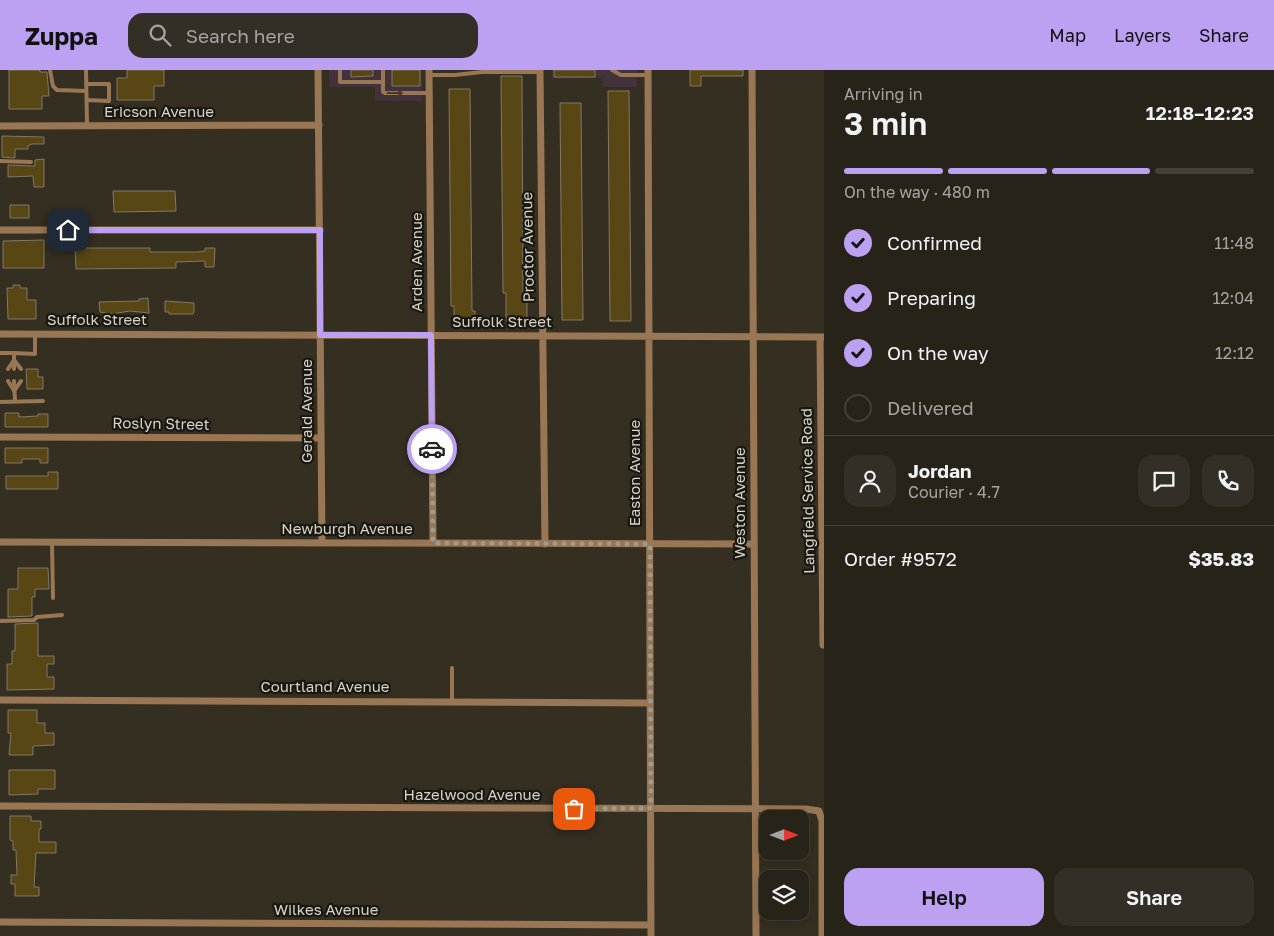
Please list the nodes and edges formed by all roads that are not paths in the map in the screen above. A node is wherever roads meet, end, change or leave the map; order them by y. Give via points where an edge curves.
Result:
1 (50, 70) edge
2 (86, 70) edge
3 (318, 70) edge
4 (340, 70) edge
5 (383, 70) edge
6 (612, 70) edge
7 (752, 70) edge
8 (482, 71) edge
9 (519, 71) edge
10 (540, 71) edge
11 (455, 72) edge
12 (429, 73) edge
13 (648, 73) edge
14 (383, 82) junction
15 (86, 84) junction
16 (86, 91) junction
17 (429, 93) junction
18 (87, 100) junction
19 (87, 125) junction
20 (319, 125) junction
21 (0, 126) edge
22 (0, 161) edge
23 (31, 162) dead end
24 (0, 230) edge
25 (320, 230) junction
26 (0, 334) edge
27 (35, 334) junction
28 (320, 335) junction
29 (431, 335) junction
30 (543, 336) junction
31 (649, 336) junction
32 (754, 336) junction
33 (822, 336) edge
34 (0, 353) edge
35 (14, 353) junction
36 (14, 360) junction
37 (8, 369) dead end
38 (14, 369) dead end
39 (21, 369) dead end
40 (14, 380) dead end
41 (21, 380) dead end
42 (8, 381) dead end
43 (14, 391) junction
44 (15, 401) junction
45 (43, 401) dead end
46 (0, 402) edge
47 (0, 437) edge
48 (321, 438) junction
49 (823, 457) edge
50 (823, 496) edge
51 (0, 542) edge
52 (52, 542) junction
53 (322, 542) junction
54 (433, 543) junction
55 (545, 544) junction
56 (650, 544) junction
57 (754, 544) junction
58 (823, 583) edge
59 (53, 598) dead end
60 (62, 615) dead end
61 (0, 621) edge
62 (824, 645) edge
63 (452, 668) dead end
64 (0, 700) edge
65 (452, 701) junction
66 (650, 703) junction
67 (0, 806) edge
68 (651, 808) junction
69 (755, 808) junction
70 (823, 852) edge
71 (0, 922) edge
72 (651, 925) junction
73 (652, 936) edge
74 (756, 936) edge
75 (822, 936) edge

1 - 16 lane via 57,90
2 - 15 lane
3 - 20 street, Gerald Avenue
4 - 14 lane via 340,82
5 - 14 lane
6 - 13 lane via 621,75
7 - 32 street, Weston Avenue
8 - 9 lane
8 - 11 lane
9 - 10 lane
10 - 30 street, Proctor Avenue
11 - 12 lane
12 - 17 street, Arden Avenue
13 - 31 street, Easton Avenue
14 -> 17 lane via 385,93
15 - 16 lane
15 - 18 lane via 109,84 109,101
16 - 18 lane
17 - 29 street, Arden Avenue
18 - 19 lane
19 - 20 street, Ericson Avenue
19 - 21 street, Ericson Avenue
20 - 25 street, Gerald Avenue
22 - 23 lane
24 - 25 street
25 - 28 street, Gerald Avenue
26 - 27 street, Suffolk Street
27 - 28 street, Suffolk Street
27 - 35 lane via 35,354
28 - 29 street, Suffolk Street
28 - 48 street, Gerald Avenue
29 - 30 street, Suffolk Street
29 - 54 street, Arden Avenue
30 - 31 street, Suffolk Street
30 - 55 street, Proctor Avenue
31 - 32 street, Suffolk Street
31 - 56 street, Easton Avenue
32 - 33 street, Suffolk Street
32 - 57 street, Weston Avenue
33 - 49 street, Langfield Service Road
34 - 35 lane
35 - 36 lane
36 - 37 lane
36 - 38 lane
36 - 39 lane
40 - 43 lane
41 - 43 lane
42 - 43 lane
43 - 44 lane
44 - 45 lane
44 - 46 lane
47 - 48 street, Roslyn Street
48 - 53 street, Gerald Avenue
49 - 50 street, Langfield Service Road
50 - 58 street, Langfield Service Road
51 - 52 street, Newburgh Avenue
52 - 53 street, Newburgh Avenue
52 - 59 lane
53 - 54 street, Newburgh Avenue
54 - 55 street, Newburgh Avenue
55 - 56 street, Newburgh Avenue
56 - 57 street, Newburgh Avenue
56 - 66 street, Easton Avenue
57 - 69 street, Weston Avenue
58 - 62 street, Langfield Service Road
60 - 61 lane
63 - 65 lane
64 - 65 street, Courtland Avenue
65 - 66 street, Courtland Avenue
66 - 68 street, Easton Avenue
67 - 68 street, Hazelwood Avenue
68 - 69 street, Hazelwood Avenue
68 - 72 street, Easton Avenue
69 - 70 street, Hazelwood Avenue via 819,811
69 - 74 street, Weston Avenue
70 - 75 street, Hazelwood Avenue
71 - 72 street, Wilkes Avenue
72 - 73 street, Easton Avenue

